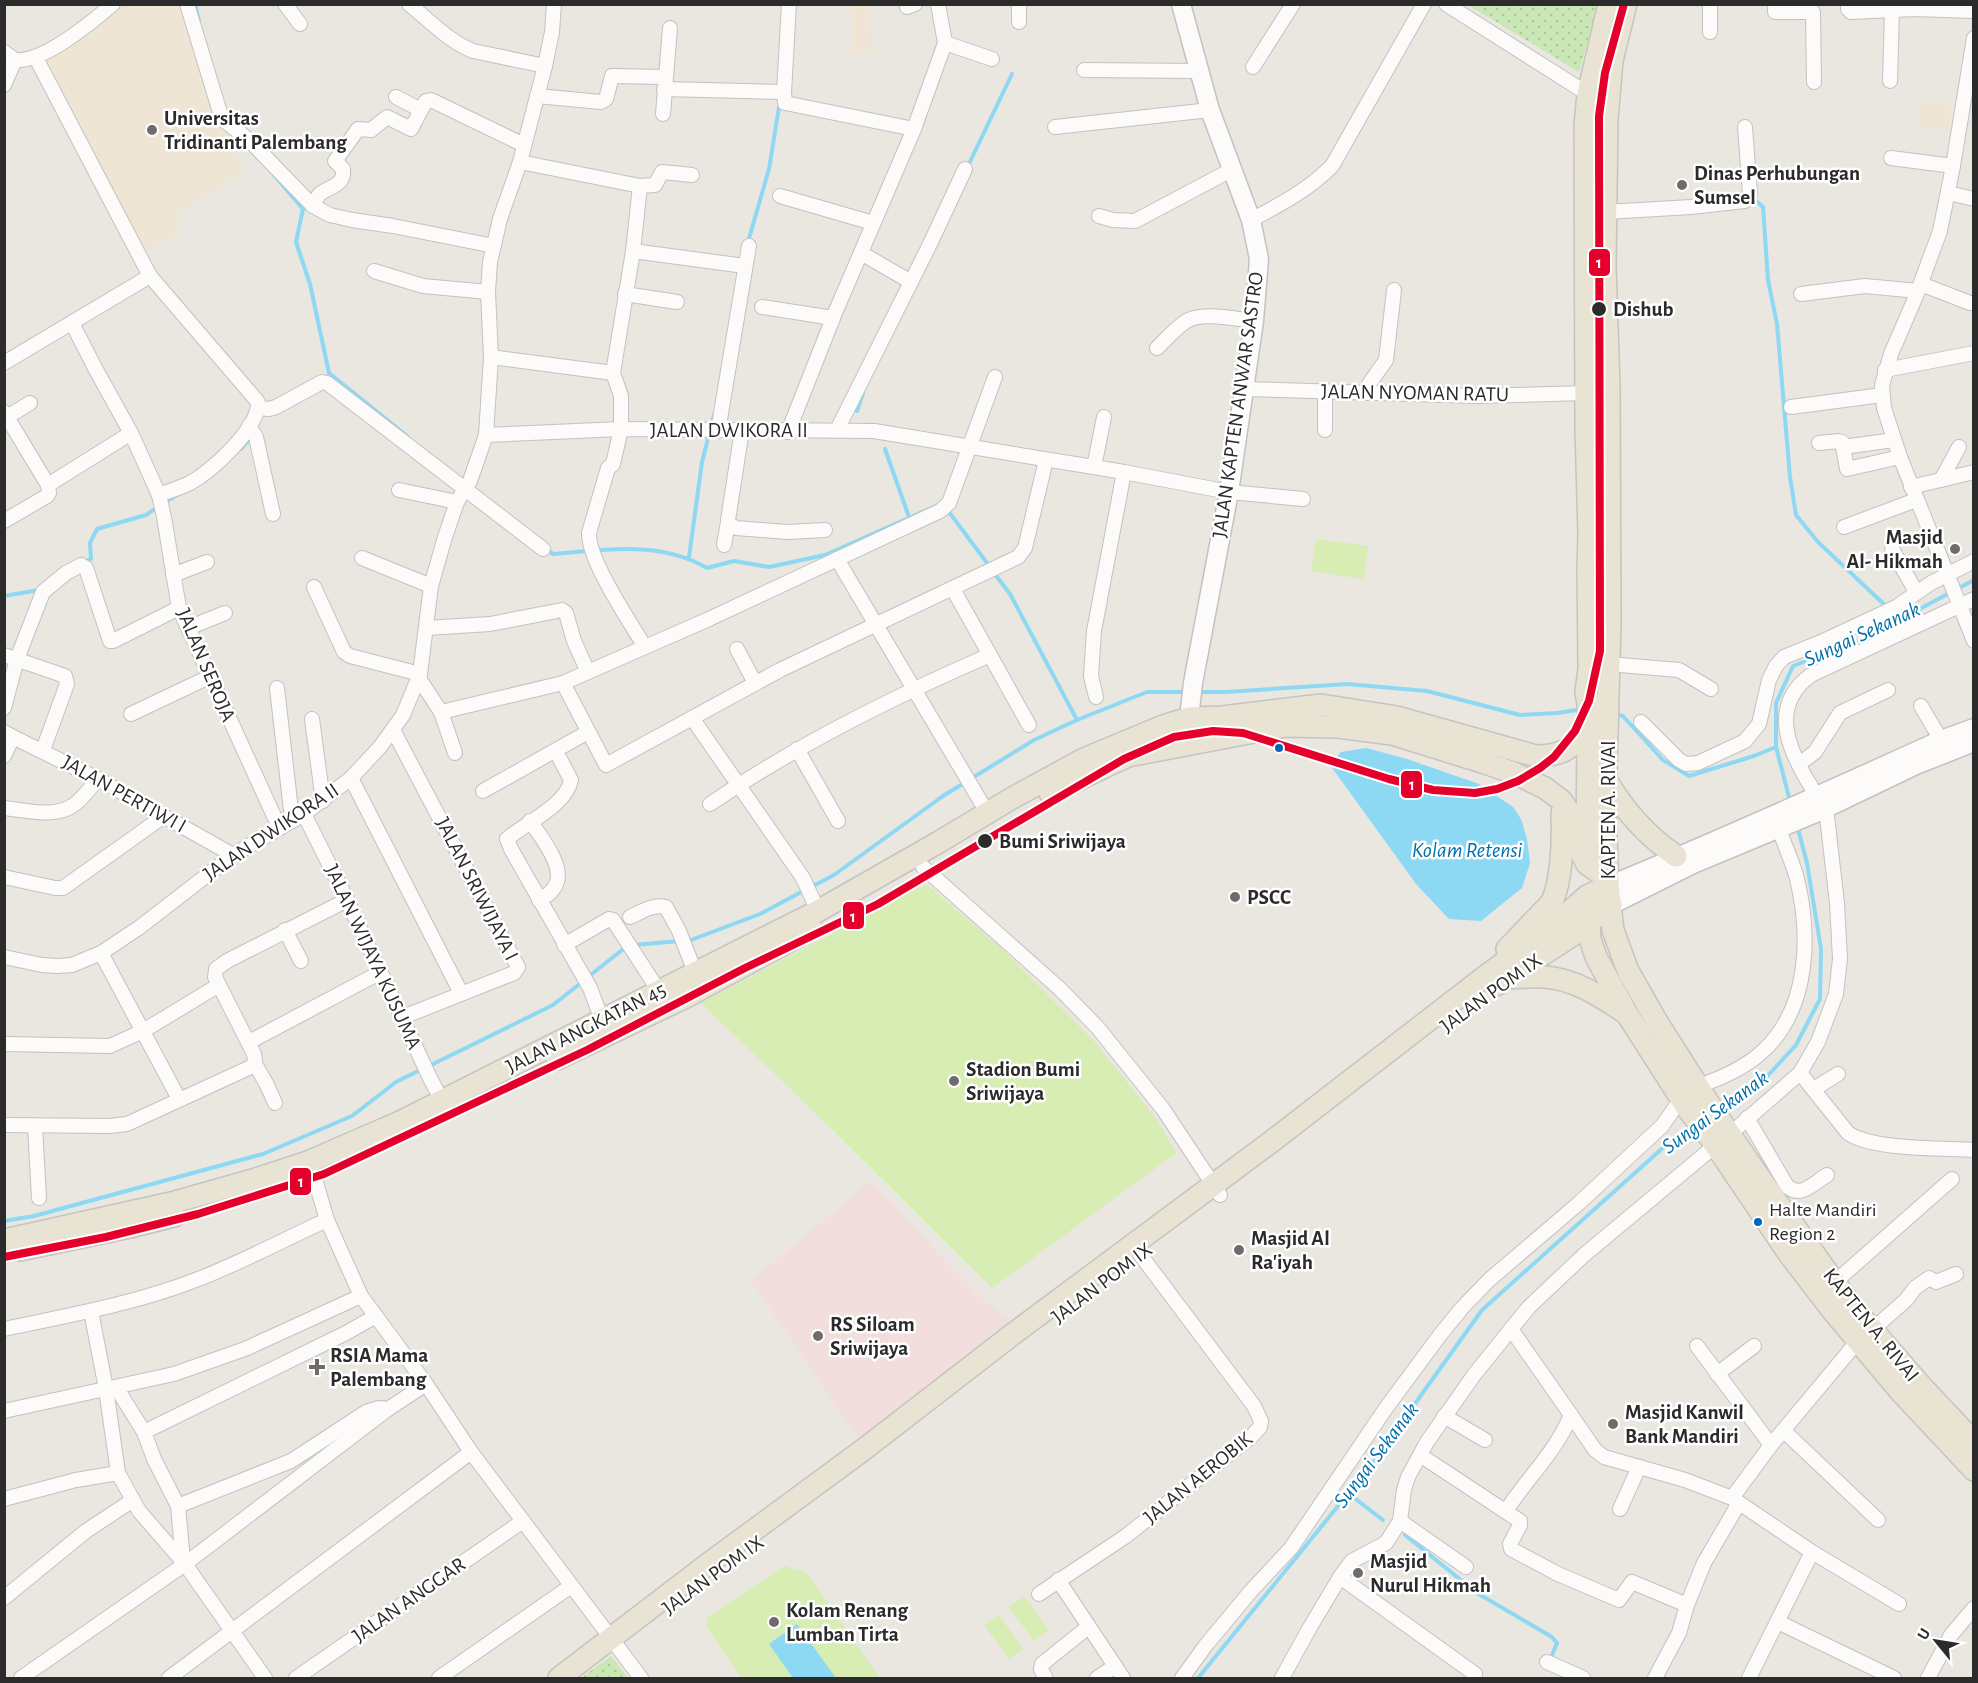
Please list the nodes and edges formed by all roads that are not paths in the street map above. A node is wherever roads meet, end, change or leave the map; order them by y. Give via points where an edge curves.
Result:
1 (113, 4) edge
2 (187, 4) edge
3 (285, 4) edge
4 (409, 4) edge
5 (554, 4) edge
6 (789, 4) edge
7 (938, 4) edge
8 (1019, 4) edge
9 (1181, 4) edge
10 (1293, 4) edge
11 (1424, 4) edge
12 (1446, 4) edge
13 (1610, 4) edge
14 (1626, 4) edge
15 (1710, 4) edge
16 (1775, 4) edge
17 (1848, 4) edge
18 (1915, 7) edge
19 (1892, 10) junction
20 (1974, 11) edge
21 (1019, 22) dead end
22 (300, 24) dead end
23 (670, 28) dead end
24 (1710, 32) dead end
25 (1974, 38) edge
26 (945, 43) junction
27 (9, 57) edge
28 (36, 58) junction
29 (992, 59) dead end
30 (1604, 61) junction
31 (545, 66) junction
32 (1253, 67) dead end
33 (1084, 70) dead end
34 (1198, 71) junction
35 (1890, 81) dead end
36 (1814, 82) dead end
37 (665, 83) junction
38 (4, 85) edge
39 (780, 92) junction
40 (1590, 92) junction
41 (537, 96) junction
42 (396, 97) dead end
43 (421, 110) junction
44 (1210, 110) junction
45 (663, 114) dead end
46 (1055, 127) dead end
47 (1744, 127) dead end
48 (914, 129) junction
49 (524, 145) junction
50 (1891, 158) dead end
51 (520, 162) junction
52 (1953, 166) junction
53 (965, 169) dead end
54 (1233, 169) junction
55 (692, 175) dead end
56 (640, 186) junction
57 (1948, 193) junction
58 (780, 195) dead end
59 (1974, 199) edge
60 (313, 206) junction
61 (1606, 212) junction
62 (1099, 216) dead end
63 (1251, 220) junction
64 (873, 223) junction
65 (494, 246) junction
66 (749, 246) dead end
67 (633, 251) junction
68 (861, 253) junction
69 (744, 265) junction
70 (374, 271) dead end
71 (150, 276) junction
72 (911, 282) junction
73 (1920, 287) junction
74 (1394, 290) dead end
75 (488, 292) junction
76 (625, 294) junction
77 (1801, 294) dead end
78 (677, 302) dead end
79 (1970, 303) dead end
80 (762, 307) dead end
81 (833, 318) junction
82 (1254, 321) junction
83 (72, 323) junction
84 (1157, 348) dead end
85 (1974, 353) edge
86 (491, 357) junction
87 (4, 363) edge
88 (1885, 370) junction
89 (613, 373) junction
90 (995, 377) dead end
91 (1243, 389) junction
92 (1325, 392) junction
93 (1367, 393) junction
94 (1586, 393) junction
95 (1882, 395) junction
96 (30, 403) dead end
97 (1791, 407) dead end
98 (263, 409) junction
99 (6, 415) edge
100 (1104, 417) dead end
101 (621, 429) junction
102 (742, 430) junction
103 (837, 430) junction
104 (1325, 430) dead end
105 (252, 431) junction
106 (712, 431) junction
107 (788, 432) junction
108 (131, 433) junction
109 (486, 435) junction
110 (1894, 440) junction
111 (1819, 443) dead end
112 (1843, 447) junction
113 (1959, 447) dead end
114 (978, 448) junction
115 (1900, 457) junction
116 (1046, 460) junction
117 (1094, 467) junction
118 (1124, 472) junction
119 (1974, 472) edge
120 (1941, 480) junction
121 (48, 485) junction
122 (467, 486) junction
123 (399, 490) dead end
124 (1228, 492) junction
125 (1914, 494) junction
126 (1303, 499) dead end
127 (457, 502) junction
128 (161, 505) junction
129 (273, 514) dead end
130 (4, 521) edge
131 (728, 522) junction
132 (1844, 527) dead end
133 (825, 530) dead end
134 (724, 545) dead end
135 (543, 549) dead end
136 (1892, 549) dead end
137 (362, 558) dead end
138 (837, 559) junction
139 (1974, 561) edge
140 (207, 562) dead end
141 (173, 575) junction
142 (1947, 576) junction
143 (431, 586) junction
144 (314, 587) dead end
145 (953, 589) junction
146 (1916, 592) junction
147 (1974, 599) edge
148 (1959, 604) junction
149 (179, 608) junction
150 (225, 613) dead end
151 (876, 624) junction
152 (188, 628) junction
153 (427, 628) junction
154 (1974, 641) edge
155 (645, 647) junction
156 (737, 649) dead end
157 (990, 655) junction
158 (10, 657) edge
159 (1608, 664) junction
160 (588, 672) junction
161 (419, 675) junction
162 (209, 677) junction
163 (563, 683) junction
164 (755, 683) junction
165 (277, 688) dead end
166 (914, 688) junction
167 (1711, 688) dead end
168 (1888, 690) dead end
169 (1096, 696) dead end
170 (1921, 706) dead end
171 (4, 708) edge
172 (441, 712) junction
173 (1190, 713) junction
174 (131, 714) dead end
175 (1397, 717) junction
176 (692, 718) junction
177 (1596, 718) junction
178 (312, 719) dead end
179 (1641, 722) dead end
180 (1029, 725) dead end
181 (1338, 727) junction
182 (1974, 728) edge
183 (393, 730) junction
184 (588, 732) junction
185 (9, 734) edge
186 (1941, 740) junction
187 (1974, 742) edge
188 (1495, 743) junction
189 (797, 749) junction
190 (43, 750) junction
191 (455, 753) dead end
192 (4, 756) edge
193 (560, 759) dead end
194 (1799, 764) junction
195 (1514, 773) junction
196 (351, 778) junction
197 (98, 779) junction
198 (1607, 781) junction
199 (737, 785) junction
200 (483, 790) dead end
201 (322, 801) junction
202 (1562, 801) junction
203 (711, 804) dead end
204 (1818, 804) junction
205 (4, 808) edge
206 (988, 814) junction
207 (164, 816) junction
208 (298, 817) junction
209 (531, 821) junction
210 (838, 821) dead end
211 (1779, 823) junction
212 (279, 827) junction
213 (232, 855) junction
214 (1679, 863) junction
215 (1587, 864) junction
216 (923, 867) junction
217 (4, 877) edge
218 (1609, 890) junction
219 (1587, 896) junction
220 (347, 900) junction
221 (539, 900) junction
222 (818, 911) junction
223 (630, 917) dead end
224 (1589, 923) junction
225 (784, 928) junction
226 (285, 930) junction
227 (564, 945) junction
228 (775, 950) junction
229 (101, 953) junction
230 (4, 957) edge
231 (301, 961) dead end
232 (381, 972) junction
233 (695, 972) junction
234 (1496, 977) junction
235 (219, 985) junction
236 (659, 991) junction
237 (461, 993) junction
238 (1627, 1014) junction
239 (403, 1017) junction
240 (602, 1020) junction
241 (143, 1031) junction
242 (249, 1042) junction
243 (4, 1044) edge
244 (252, 1066) junction
245 (1800, 1073) junction
246 (1838, 1074) dead end
247 (1814, 1089) junction
248 (1701, 1090) junction
249 (179, 1100) junction
250 (442, 1101) junction
251 (275, 1103) dead end
252 (1684, 1104) junction
253 (1747, 1118) junction
254 (4, 1125) edge
255 (35, 1126) junction
256 (1721, 1136) junction
257 (1974, 1150) edge
258 (1827, 1175) dead end
259 (314, 1176) junction
260 (1952, 1179) dead end
261 (1216, 1190) junction
262 (39, 1198) dead end
263 (327, 1220) junction
264 (121, 1221) junction
265 (4, 1240) edge
266 (1137, 1250) junction
267 (4, 1253) edge
268 (1956, 1274) dead end
269 (1835, 1282) junction
270 (361, 1296) junction
271 (333, 1310) junction
272 (91, 1311) junction
273 (376, 1316) junction
274 (4, 1329) edge
275 (1511, 1329) junction
276 (346, 1333) junction
277 (1865, 1336) junction
278 (1697, 1346) dead end
279 (1754, 1346) dead end
280 (1717, 1374) junction
281 (426, 1384) junction
282 (111, 1388) junction
283 (387, 1409) junction
284 (4, 1411) edge
285 (1571, 1415) junction
286 (1444, 1416) junction
287 (1784, 1431) junction
288 (144, 1432) junction
289 (1485, 1440) dead end
290 (1974, 1442) edge
291 (1771, 1445) junction
292 (471, 1452) junction
293 (1420, 1455) junction
294 (1639, 1467) junction
295 (1974, 1470) edge
296 (118, 1473) junction
297 (4, 1499) edge
298 (133, 1500) junction
299 (1736, 1501) junction
300 (178, 1506) junction
301 (1620, 1509) dead end
302 (1506, 1511) junction
303 (1878, 1520) dead end
304 (523, 1521) junction
305 (1400, 1521) junction
306 (1812, 1552) junction
307 (184, 1562) junction
308 (1466, 1567) dead end
309 (1340, 1577) junction
310 (1058, 1580) junction
311 (571, 1586) junction
312 (1039, 1594) dead end
313 (4, 1598) edge
314 (1899, 1604) dead end
315 (1687, 1605) junction
316 (1974, 1608) edge
317 (1778, 1622) junction
318 (1087, 1628) junction
319 (230, 1631) junction
320 (615, 1643) junction
321 (1548, 1662) dead end
322 (1475, 1674) dead end
323 (1119, 1675) edge
324 (1045, 1677) dead end
325 (21, 1678) edge
326 (169, 1678) edge
327 (265, 1678) edge
328 (296, 1678) edge
329 (439, 1678) edge
330 (560, 1678) edge
331 (575, 1678) edge
332 (641, 1678) edge
333 (1096, 1678) edge
334 (1182, 1678) edge
335 (1282, 1678) edge
336 (1583, 1678) edge
337 (1655, 1678) edge
338 (1749, 1678) edge
339 (1894, 1678) edge
340 (1928, 1678) edge

1 - 28 street
2 - 60 street via 222,119 244,135
3 - 22 street
4 - 31 street via 465,48
5 - 31 street, JALAN DWIKORA II
6 - 39 street
7 - 26 street
8 - 21 street
9 - 34 street, JALAN KAPTEN ANWAR SASTRO
10 - 32 street
11 - 63 street via 1332,166 1298,195
12 - 40 street
13 - 30 main road
14 - 30 main road
15 - 24 street
16 - 36 street via 1775,12 1813,12
17 - 19 street via 1850,12
18 - 19 street
18 - 20 street
19 - 35 street
23 - 37 street
25 - 52 street
26 - 29 street
26 - 48 street
27 - 28 street
27 - 38 street
28 - 71 street
30 - 40 main road, KAPTEN A. RIVAI
30 - 40 street via 1583,82
31 - 41 street, JALAN DWIKORA II
33 - 34 street
34 - 44 street, JALAN KAPTEN ANWAR SASTRO
37 - 39 street
37 - 41 street via 612,76 606,99 601,102
37 - 45 street
39 - 48 street via 785,103
40 - 61 main road, KAPTEN A. RIVAI
40 - 94 main road, KAPTEN A. RIVAI via 1585,125
41 - 49 street, JALAN DWIKORA II
42 - 43 street
43 - 49 street via 426,101 433,101
43 - 60 street via 411,129 387,117 371,130 358,129 335,161 343,169 342,178 336,187 320,194
44 - 46 street
44 - 54 street, JALAN KAPTEN ANWAR SASTRO
47 - 61 street via 1750,194 1745,201
48 - 64 street
49 - 51 street, JALAN DWIKORA II
50 - 52 street
51 - 56 street
51 - 65 street, JALAN DWIKORA II
52 - 57 street
53 - 72 street
54 - 62 street via 1135,221
54 - 63 street, JALAN KAPTEN ANWAR SASTRO
55 - 56 street via 662,172 655,185
56 - 67 street
57 - 59 street
57 - 73 street via 1940,234
58 - 64 street
60 - 65 street via 352,220
61 - 159 main road, KAPTEN A. RIVAI
63 - 82 street, JALAN KAPTEN ANWAR SASTRO via 1258,259
64 - 68 street
65 - 75 street, JALAN DWIKORA II
66 - 69 street
67 - 69 street
67 - 76 street
68 - 72 street
68 - 81 street
69 - 106 street
70 - 75 street via 423,286
71 - 83 street
71 - 98 street
72 - 103 street
73 - 77 street via 1864,286
73 - 79 street
73 - 88 street
74 - 93 street via 1386,360
75 - 86 street, JALAN DWIKORA II
76 - 78 street
76 - 89 street
80 - 81 street
81 - 107 street
82 - 84 street via 1193,318
82 - 91 street, JALAN KAPTEN ANWAR SASTRO
83 - 87 street
83 - 108 street, JALAN SEROJA
85 - 88 street
86 - 89 street
86 - 109 street, JALAN DWIKORA II
88 - 95 street
89 - 101 street via 621,396
90 - 114 street
91 - 92 street, JALAN NYOMAN RATU
91 - 124 street, JALAN KAPTEN ANWAR SASTRO
92 - 93 street, JALAN NYOMAN RATU
92 - 104 street
93 - 94 street, JALAN NYOMAN RATU
94 - 177 main road, KAPTEN A. RIVAI via 1586,692
95 - 97 street
95 - 110 street
96 - 99 street
98 - 105 street
98 - 122 street via 276,408 326,382
99 - 121 street
100 - 117 street
101 - 106 street, JALAN DWIKORA II
101 - 109 street, JALAN DWIKORA II
101 - 155 street via 589,533 593,554
102 - 106 street, JALAN DWIKORA II
102 - 107 street, JALAN DWIKORA II
102 - 131 street
103 - 107 street, JALAN DWIKORA II
103 - 114 street, JALAN DWIKORA II via 874,431
105 - 128 street
105 - 129 street
108 - 121 street
108 - 128 street, JALAN SEROJA
109 - 122 street, JALAN DWIKORA II
110 - 112 street
110 - 115 street
111 - 112 street via 1839,441
112 - 115 street via 1847,469
113 - 120 street
114 - 116 street, JALAN DWIKORA II
114 - 138 street via 944,507
115 - 125 street
116 - 117 street, JALAN DWIKORA II
116 - 145 street via 1025,548 1018,557
117 - 118 street, JALAN DWIKORA II
118 - 124 street, JALAN DWIKORA II
118 - 169 street via 1094,631 1091,676
119 - 120 street
120 - 125 street
121 - 130 street via 47,496
122 - 127 street, JALAN DWIKORA II
122 - 135 street
123 - 127 street
124 - 126 street, JALAN DWIKORA II
124 - 173 street, JALAN KAPTEN ANWAR SASTRO
125 - 132 street
125 - 142 street
127 - 143 street, JALAN DWIKORA II
128 - 141 street, JALAN SEROJA
131 - 133 street via 736,528
131 - 134 street
136 - 146 street
137 - 143 street
138 - 151 street
138 - 155 street
139 - 142 street
140 - 141 street
141 - 149 street, JALAN SEROJA
142 - 146 street
142 - 148 street
143 - 153 street, JALAN DWIKORA II
144 - 161 street via 344,652
145 - 151 street
145 - 157 street
146 - 179 street via 1896,607 1784,657 1769,680 1759,724 1745,741 1698,763 1686,764
147 - 148 street
148 - 154 street
148 - 194 street via 1800,683 1788,702 1785,716
149 - 152 street, JALAN SEROJA
149 - 158 street via 110,641 86,568 81,565 44,592
150 - 152 street
151 - 164 street
151 - 166 street
152 - 162 street, JALAN SEROJA
153 - 160 street via 490,624 562,610
153 - 161 street, JALAN DWIKORA II
155 - 160 street
156 - 164 street
157 - 166 street
157 - 180 street
158 - 171 street
158 - 190 street via 65,676 67,684
159 - 167 street via 1679,670
159 - 177 main road, KAPTEN A. RIVAI
160 - 163 street
161 - 172 street
161 - 183 street, JALAN DWIKORA II
162 - 174 street
162 - 212 street, JALAN SEROJA
163 - 172 street
163 - 184 street
164 - 176 street
165 - 208 street
166 - 189 street
166 - 206 street
168 - 194 street via 1839,713 1815,752
170 - 186 street
172 - 191 street
173 - 175 main road, JALAN ANGKATAN 45 via 1222,717 1321,705
173 - 206 main road, JALAN ANGKATAN 45 via 1103,751
175 - 181 main road
175 - 188 main road, JALAN ANGKATAN 45
176 - 184 street via 606,765
176 - 199 street
177 - 188 main road, JALAN ANGKATAN 45 via 1574,746 1554,756 1536,756
177 - 198 main road, KAPTEN A. RIVAI
177 - 215 main road, KAPTEN A. RIVAI
178 - 201 street
181 - 195 main road via 1392,734
181 - 216 main road via 1285,726 1128,756 1044,796
182 - 186 street
183 - 196 street, JALAN DWIKORA II
183 - 237 street, JALAN SRIWIJAYA I via 518,965 514,973
184 - 200 street
185 - 190 street, JALAN PERTIWI I
185 - 192 street
186 - 204 street
187 - 204 street
188 - 195 main road
189 - 199 street
189 - 210 street
190 - 197 street, JALAN PERTIWI I
193 - 209 street via 571,780 570,786
194 - 204 street
195 - 202 main road
196 - 201 street, JALAN DWIKORA II
196 - 237 street
197 - 205 street via 72,806 58,811
197 - 207 street, JALAN PERTIWI I
198 - 214 main road via 1642,829
198 - 218 main road, KAPTEN A. RIVAI
199 - 203 street
199 - 222 street via 806,884
201 - 208 street, JALAN DWIKORA II
202 - 215 main road
202 - 234 main road via 1555,894 1552,902 1513,940
204 - 211 street
204 - 245 street via 1837,903 1839,978 1830,1014
206 - 222 main road, JALAN ANGKATAN 45
207 - 213 street, JALAN PERTIWI I
207 - 217 street via 63,888
208 - 212 street, JALAN DWIKORA II
208 - 220 street, JALAN WIJAYA KUSUMA
209 - 221 street via 556,863 559,877 550,892
209 - 221 street via 507,839
211 - 214 street
211 - 248 street via 1796,875 1804,922 1800,985 1795,1002 1763,1051
212 - 213 street, JALAN DWIKORA II
213 - 229 street, JALAN DWIKORA II
214 - 218 street
215 - 218 main road
215 - 219 main road, KAPTEN A. RIVAI
216 - 228 main road
216 - 261 street via 1098,1028 1163,1109
218 - 219 main road
218 - 224 main road, JALAN POM IX
218 - 248 main road, KAPTEN A. RIVAI via 1613,930 1628,971
219 - 224 main road, KAPTEN A. RIVAI
219 - 234 main road
220 - 226 street
220 - 232 street, JALAN WIJAYA KUSUMA
221 - 227 street
222 - 225 main road, JALAN ANGKATAN 45
223 - 233 street via 663,905 670,912
224 - 234 main road, JALAN POM IX via 1556,946
224 - 238 main road, KAPTEN A. RIVAI via 1596,957
225 - 228 main road
225 - 233 main road, JALAN ANGKATAN 45
226 - 231 street
226 - 235 street via 219,965 214,974
227 - 236 street via 611,919
227 - 240 street via 590,988
228 - 259 main road via 686,997
229 - 230 street, JALAN DWIKORA II via 72,965 57,966
229 - 241 street
232 - 239 street, JALAN WIJAYA KUSUMA
232 - 242 street
233 - 236 main road, JALAN ANGKATAN 45
234 - 238 main road via 1565,980
234 - 261 main road, JALAN POM IX via 1416,1048
235 - 241 street
235 - 242 street
236 - 240 main road, JALAN ANGKATAN 45
237 - 239 street, JALAN SRIWIJAYA I
238 - 252 main road, KAPTEN A. RIVAI
239 - 250 street, JALAN WIJAYA KUSUMA
240 - 250 main road, JALAN ANGKATAN 45
241 - 243 street via 110,1046
241 - 249 street
242 - 244 street
244 - 249 street
244 - 251 street via 267,1084
245 - 247 street
245 - 253 street
246 - 247 street
247 - 257 street via 1856,1139
248 - 256 main road, KAPTEN A. RIVAI
249 - 255 street via 119,1125
250 - 264 main road, JALAN ANGKATAN 45 via 308,1162
252 - 256 main road, KAPTEN A. RIVAI
252 - 334 street via 1462,1308 1386,1408 1291,1548 1251,1591
253 - 256 street
253 - 258 street via 1791,1191 1804,1190
254 - 255 street
255 - 262 street
256 - 269 main road, KAPTEN A. RIVAI
256 - 275 street via 1584,1255
256 - 277 main road, KAPTEN A. RIVAI via 1789,1254
259 - 263 street
259 - 264 main road via 228,1202
260 - 269 street
261 - 266 main road, JALAN POM IX
263 - 270 street
263 - 272 street via 200,1278
264 - 265 main road, JALAN ANGKATAN 45
264 - 267 main road
266 - 310 street, JALAN AEROBIK via 1262,1421 1252,1436 1133,1531
266 - 320 main road, JALAN POM IX via 1013,1334 682,1584
268 - 277 street via 1936,1281 1929,1278
269 - 277 main road, KAPTEN A. RIVAI
270 - 271 street
270 - 273 street
271 - 276 street
271 - 282 street via 231,1354 174,1374
272 - 274 street
272 - 282 street
273 - 276 street
273 - 281 street
275 - 285 street
275 - 286 street
276 - 288 street
277 - 287 street
277 - 290 main road, KAPTEN A. RIVAI via 1923,1388
277 - 295 main road, KAPTEN A. RIVAI
278 - 280 street
279 - 280 street
280 - 291 street
281 - 283 street
281 - 292 street
282 - 284 street
282 - 288 street
282 - 296 street
283 - 300 street via 371,1410 291,1461
283 - 307 street
285 - 294 street via 1597,1453
285 - 302 street via 1551,1453
286 - 289 street
286 - 293 street
287 - 291 street
287 - 303 street
288 - 300 street
291 - 299 street
292 - 304 street
292 - 319 street
293 - 302 street
293 - 305 street via 1404,1490
294 - 299 street
294 - 301 street
296 - 297 street
296 - 298 street
298 - 307 street
298 - 313 street via 86,1531
299 - 306 street
299 - 315 street
300 - 307 street
302 - 315 street via 1521,1523 1511,1549 1558,1574 1620,1599 1632,1582
304 - 311 street
304 - 328 street, JALAN ANGGAR
305 - 308 street
305 - 309 street via 1386,1543 1352,1561
306 - 314 street
306 - 317 street
307 - 319 street
307 - 325 street
309 - 322 street
309 - 335 street
310 - 312 street, JALAN AEROBIK
310 - 318 street
311 - 320 street
311 - 329 street
315 - 337 street via 1679,1633
316 - 340 street via 1951,1635
317 - 338 street
317 - 339 street
318 - 323 street
318 - 324 street via 1042,1664
319 - 326 street
319 - 327 street
320 - 330 main road
320 - 331 main road
320 - 332 street
321 - 336 street
323 - 333 street

